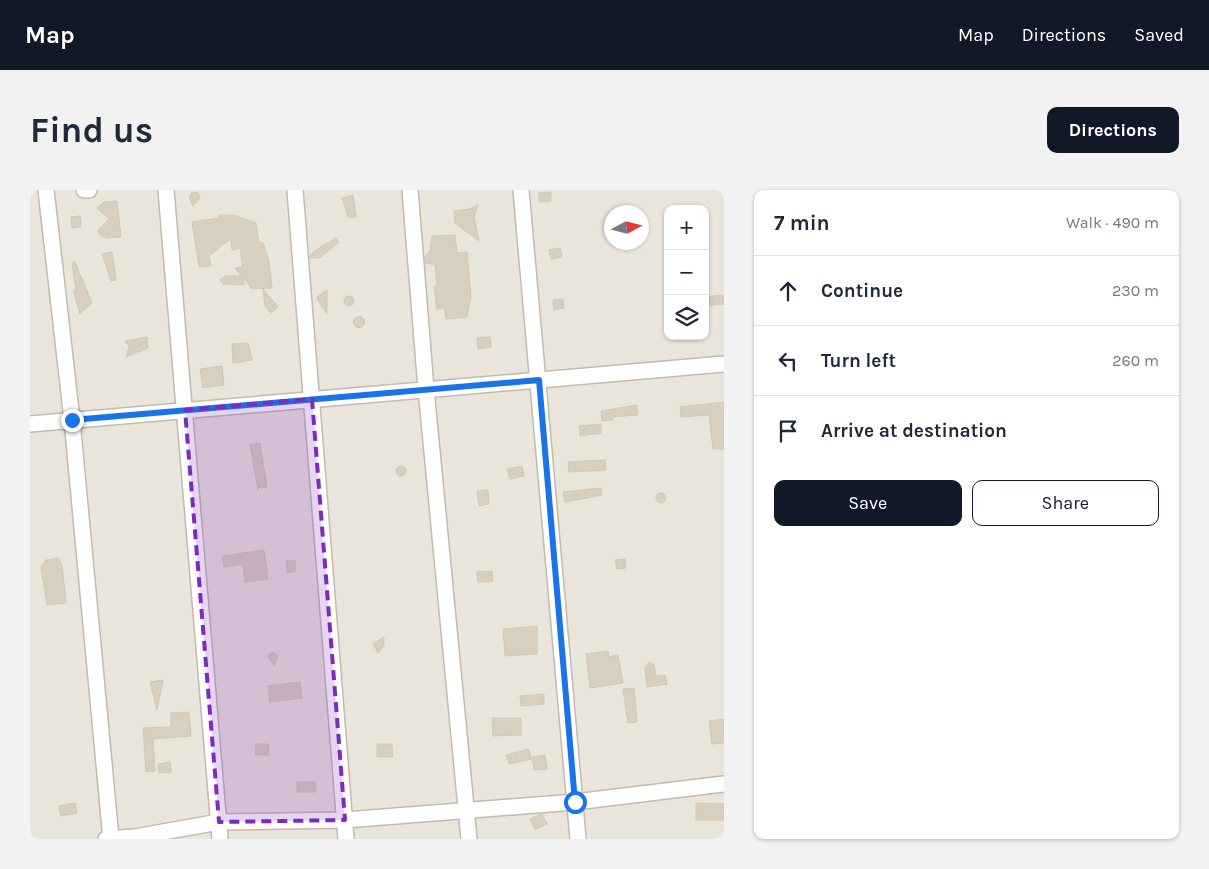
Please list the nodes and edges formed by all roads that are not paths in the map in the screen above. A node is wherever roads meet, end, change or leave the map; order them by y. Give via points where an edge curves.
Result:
1 (46, 190) edge
2 (84, 190) edge
3 (89, 190) edge
4 (166, 190) edge
5 (295, 190) edge
6 (410, 190) edge
7 (521, 190) edge
8 (724, 364) edge
9 (539, 380) junction
10 (426, 390) junction
11 (312, 399) junction
12 (185, 410) junction
13 (72, 420) junction
14 (30, 424) edge
15 (724, 784) edge
16 (575, 802) junction
17 (465, 811) junction
18 (345, 820) junction
19 (219, 822) junction
20 (106, 839) edge
21 (111, 839) edge
22 (220, 839) edge
23 (346, 839) edge
24 (469, 839) edge
25 (578, 839) edge

1 - 13 street
2 - 3 street
4 - 12 street
5 - 11 street
6 - 10 street
7 - 9 street
8 - 9 street
9 - 10 street
9 - 16 street
10 - 11 street
10 - 17 street
11 - 12 street
11 - 18 street
12 - 13 street
12 - 19 street
13 - 14 street
13 - 21 street
15 - 16 street
16 - 17 street
16 - 25 street
17 - 18 street
17 - 24 street
18 - 19 street
18 - 23 street
19 - 21 street
19 - 22 street
20 - 21 street

